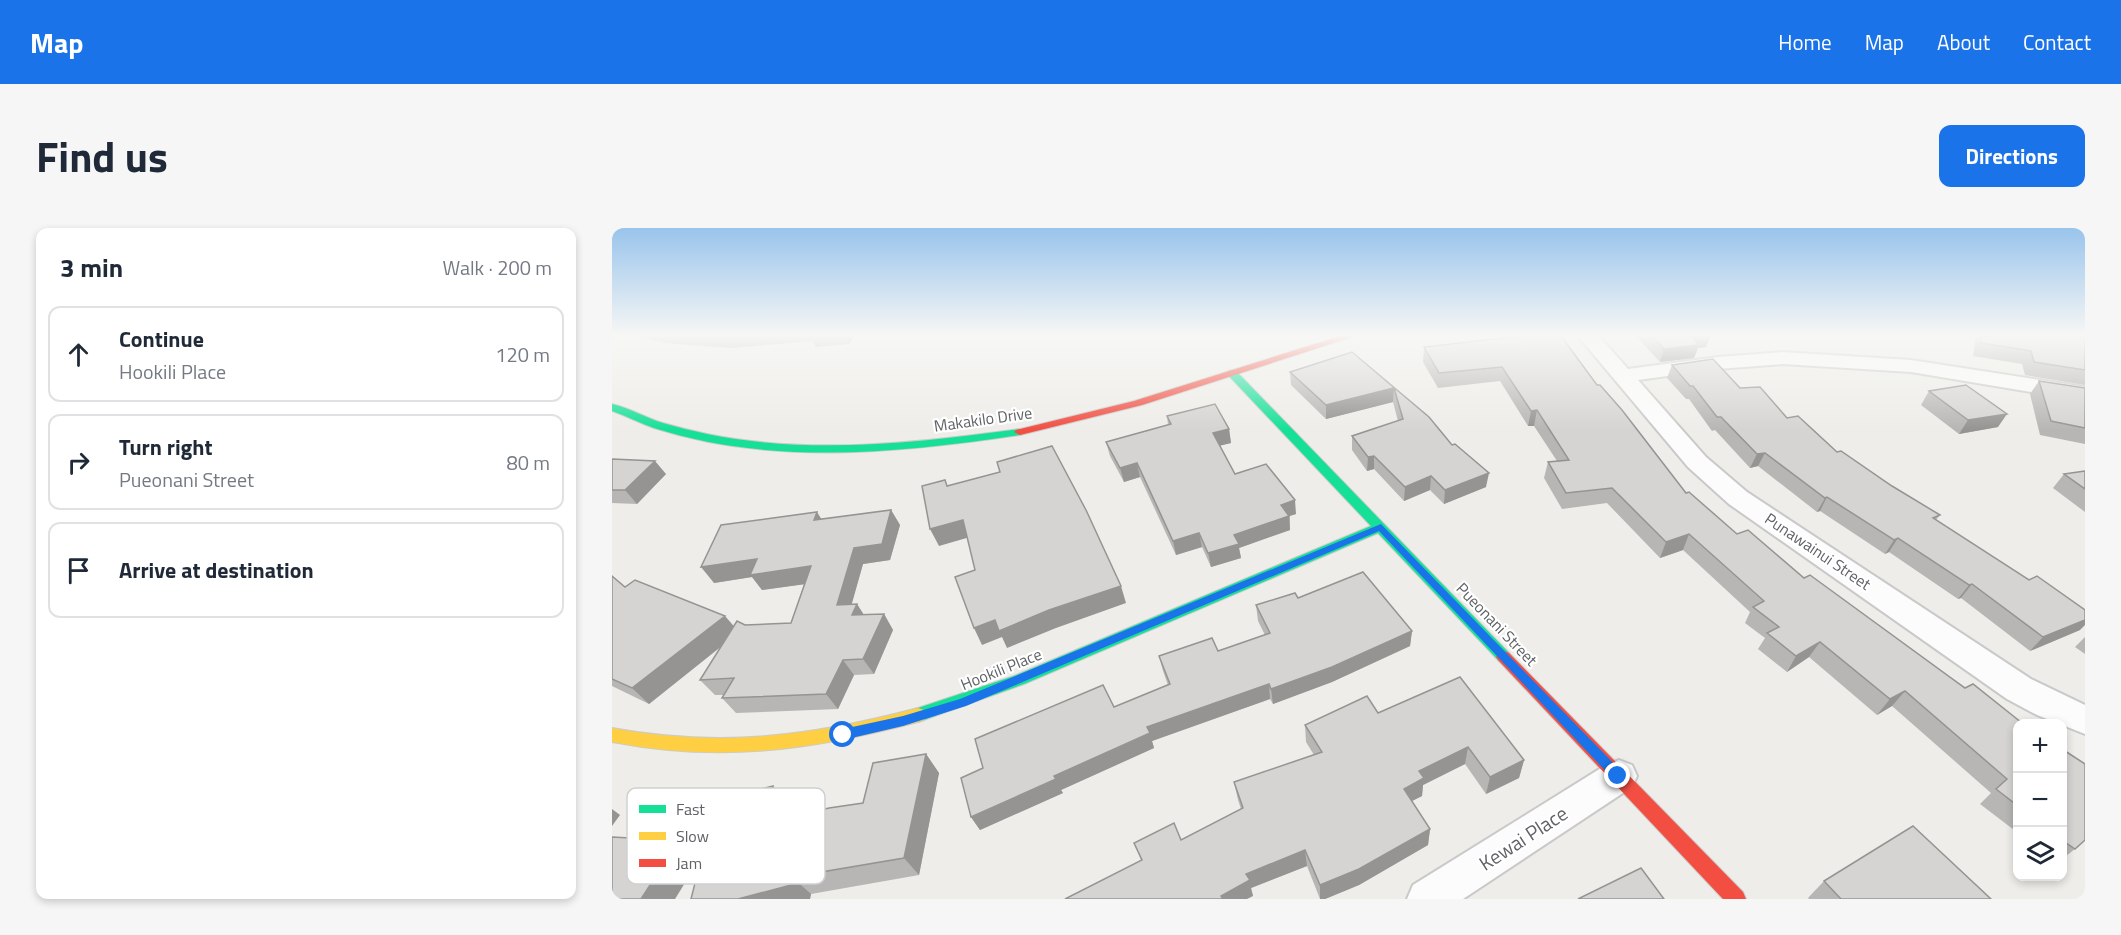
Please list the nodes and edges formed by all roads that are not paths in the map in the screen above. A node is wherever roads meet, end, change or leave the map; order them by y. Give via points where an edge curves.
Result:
1 (1253, 367) edge
2 (1615, 367) edge
3 (1687, 367) edge
4 (1919, 367) edge
5 (1232, 374) junction
6 (1622, 376) junction
7 (2085, 394) edge
8 (612, 407) edge
9 (1381, 527) junction
10 (2085, 720) edge
11 (612, 735) edge
12 (1618, 776) junction
13 (1427, 899) edge
14 (1736, 899) edge

1 - 5 street, Makakilo Drive
2 - 6 street, Punawainui Street
3 - 6 street
4 - 7 street
5 - 8 street, Makakilo Drive via 1106,413 1042,427 907,445 840,448 718,439 667,428
5 - 9 street, Pueonani Street
6 - 10 street, Punawainui Street via 1696,462 1738,498 2019,689
9 - 11 street, Hookili Place via 1019,680 903,721 843,735 722,746 666,744
9 - 12 street, Pueonani Street
12 - 13 street, Kewai Place
12 - 14 street, Pueonani Street

